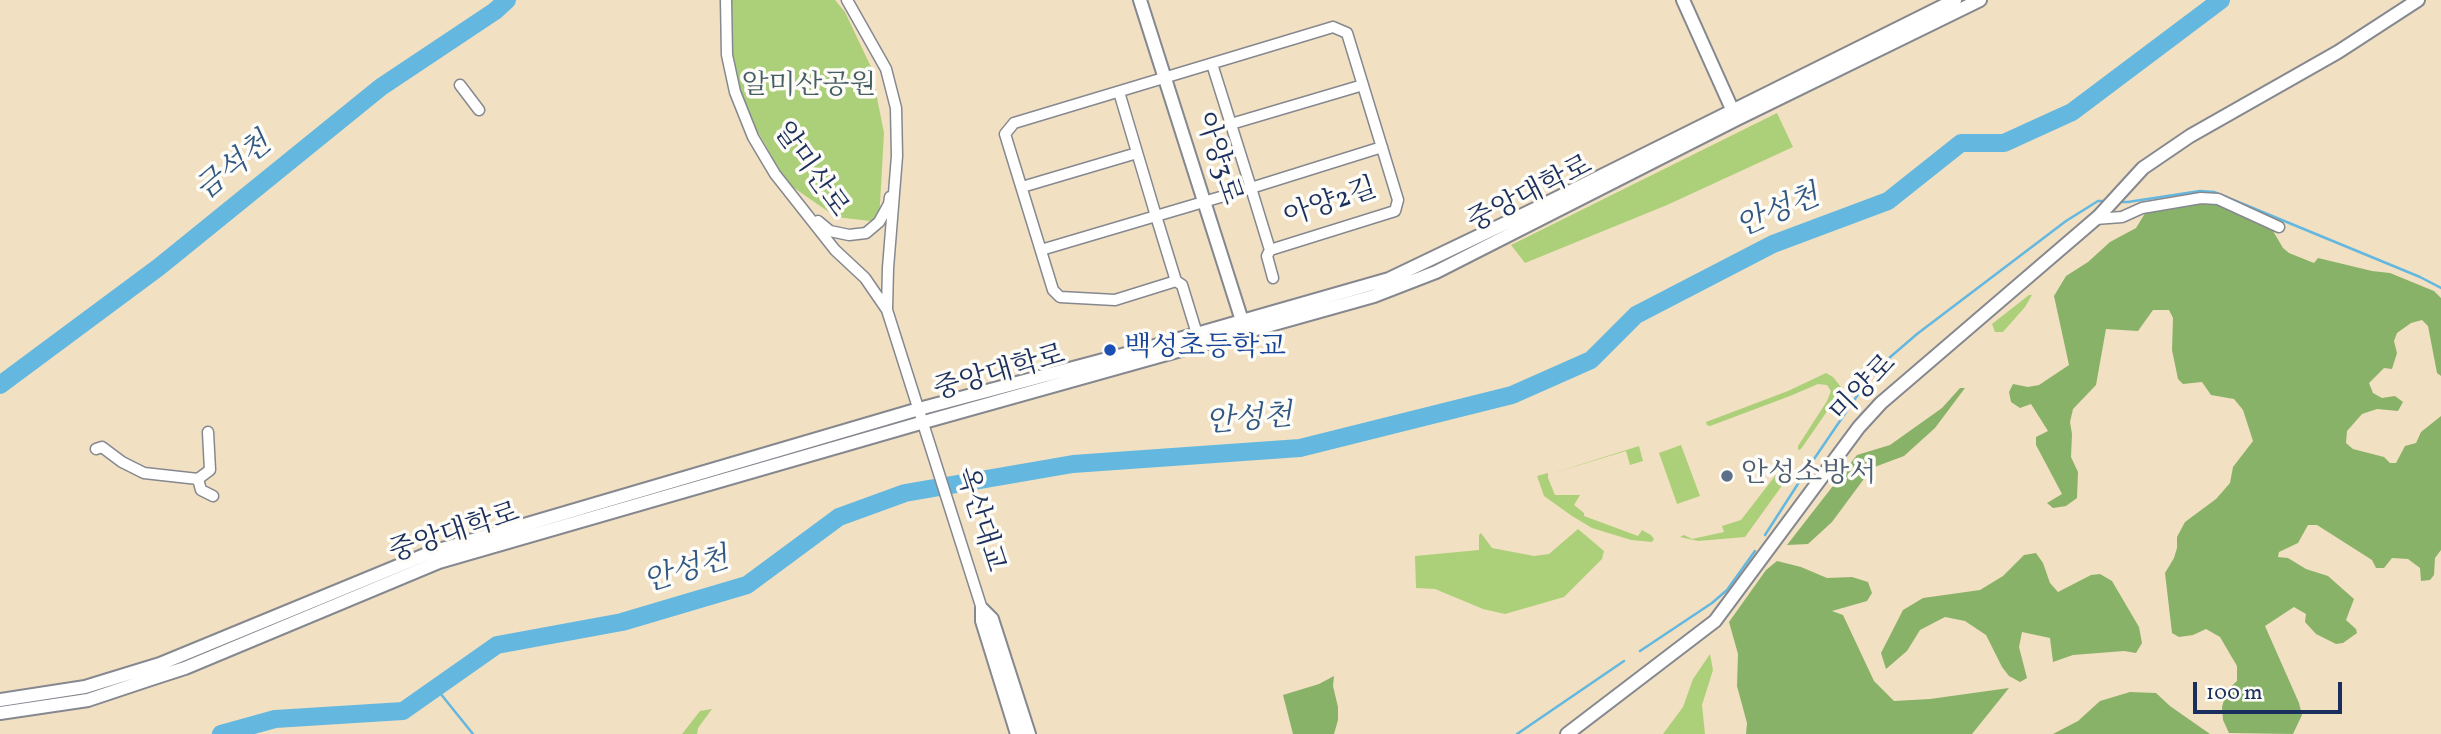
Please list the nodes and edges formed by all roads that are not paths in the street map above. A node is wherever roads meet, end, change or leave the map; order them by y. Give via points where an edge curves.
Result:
1 (726, 0) edge
2 (847, 0) edge
3 (1140, 0) edge
4 (1683, 0) edge
5 (1955, 0) edge
6 (1980, 0) edge
7 (2418, 0) edge
8 (1212, 64) junction
9 (1165, 78) junction
10 (460, 85) dead end
11 (1363, 85) junction
12 (1119, 92) junction
13 (479, 110) dead end
14 (1735, 115) junction
15 (1231, 124) junction
16 (1382, 146) junction
17 (1137, 153) junction
18 (897, 156) junction
19 (1021, 187) junction
20 (1251, 188) junction
21 (791, 193) junction
22 (1204, 202) junction
23 (1156, 216) junction
24 (2097, 217) junction
25 (2279, 227) dead end
26 (1041, 250) junction
27 (1270, 250) junction
28 (1273, 278) dead end
29 (1176, 281) junction
30 (887, 310) junction
31 (1244, 326) junction
32 (1197, 334) junction
33 (919, 409) junction
34 (924, 422) junction
35 (208, 432) dead end
36 (932, 445) joint
37 (96, 449) dead end
38 (198, 479) junction
39 (213, 496) dead end
40 (982, 609) junction
41 (0, 699) edge
42 (0, 713) edge
43 (1017, 734) edge
44 (1029, 734) edge
45 (1567, 734) edge

1 - 21 street, 알미산로 via 727,55 735,92 753,137
2 - 18 street, 알미산로 via 886,69 896,108
3 - 9 street, 아양3로
4 - 14 street
5 - 14 street, 중앙대학로
6 - 14 street, 중앙대학로
7 - 24 street, 미양로 via 2338,52 2190,136 2143,168
8 - 9 street, 아양2길
8 - 11 street, 아양2길 via 1334,27 1347,33
8 - 15 street
9 - 12 street, 아양2길
9 - 22 street, 아양3로
10 - 13 street
11 - 15 street
11 - 16 street, 아양2길
12 - 17 street
12 - 19 street, 아양2길 via 1014,123 1005,134
14 - 31 street, 중앙대학로 via 1389,279
15 - 20 street
16 - 20 street
16 - 27 street, 아양2길 via 1398,200 1395,211
17 - 19 street
17 - 23 street
18 - 21 street via 889,204 866,233 830,231
18 - 30 street, 알미산로
19 - 26 street, 아양2길
20 - 22 street, 아양2길
20 - 27 street, 아양2길
21 - 30 street, 알미산로
22 - 23 street, 아양2길
22 - 31 street, 아양3로
23 - 26 street, 아양2길
23 - 29 street
24 - 25 street via 2122,217 2142,208 2201,198 2218,199
24 - 45 street, 미양로 via 1881,403 1715,621
26 - 29 street, 아양2길 via 1053,290 1060,297 1115,300
27 - 28 street via 1267,256
29 - 32 street via 1182,285
30 - 33 street, 알미산로
31 - 32 street, 중앙대학로
31 - 34 street, 중앙대학로
32 - 33 street, 중앙대학로
33 - 34 street, 알미산로
33 - 41 street, 중앙대학로 via 432,552 160,664 85,687
34 - 36 street, 알미산로
34 - 42 street, 중앙대학로 via 439,562 185,668 89,700
35 - 38 street via 210,470
36 - 40 street, 옥산대교
37 - 38 street via 102,447 144,473
38 - 39 street via 201,490
40 - 43 street
40 - 44 street via 992,618

